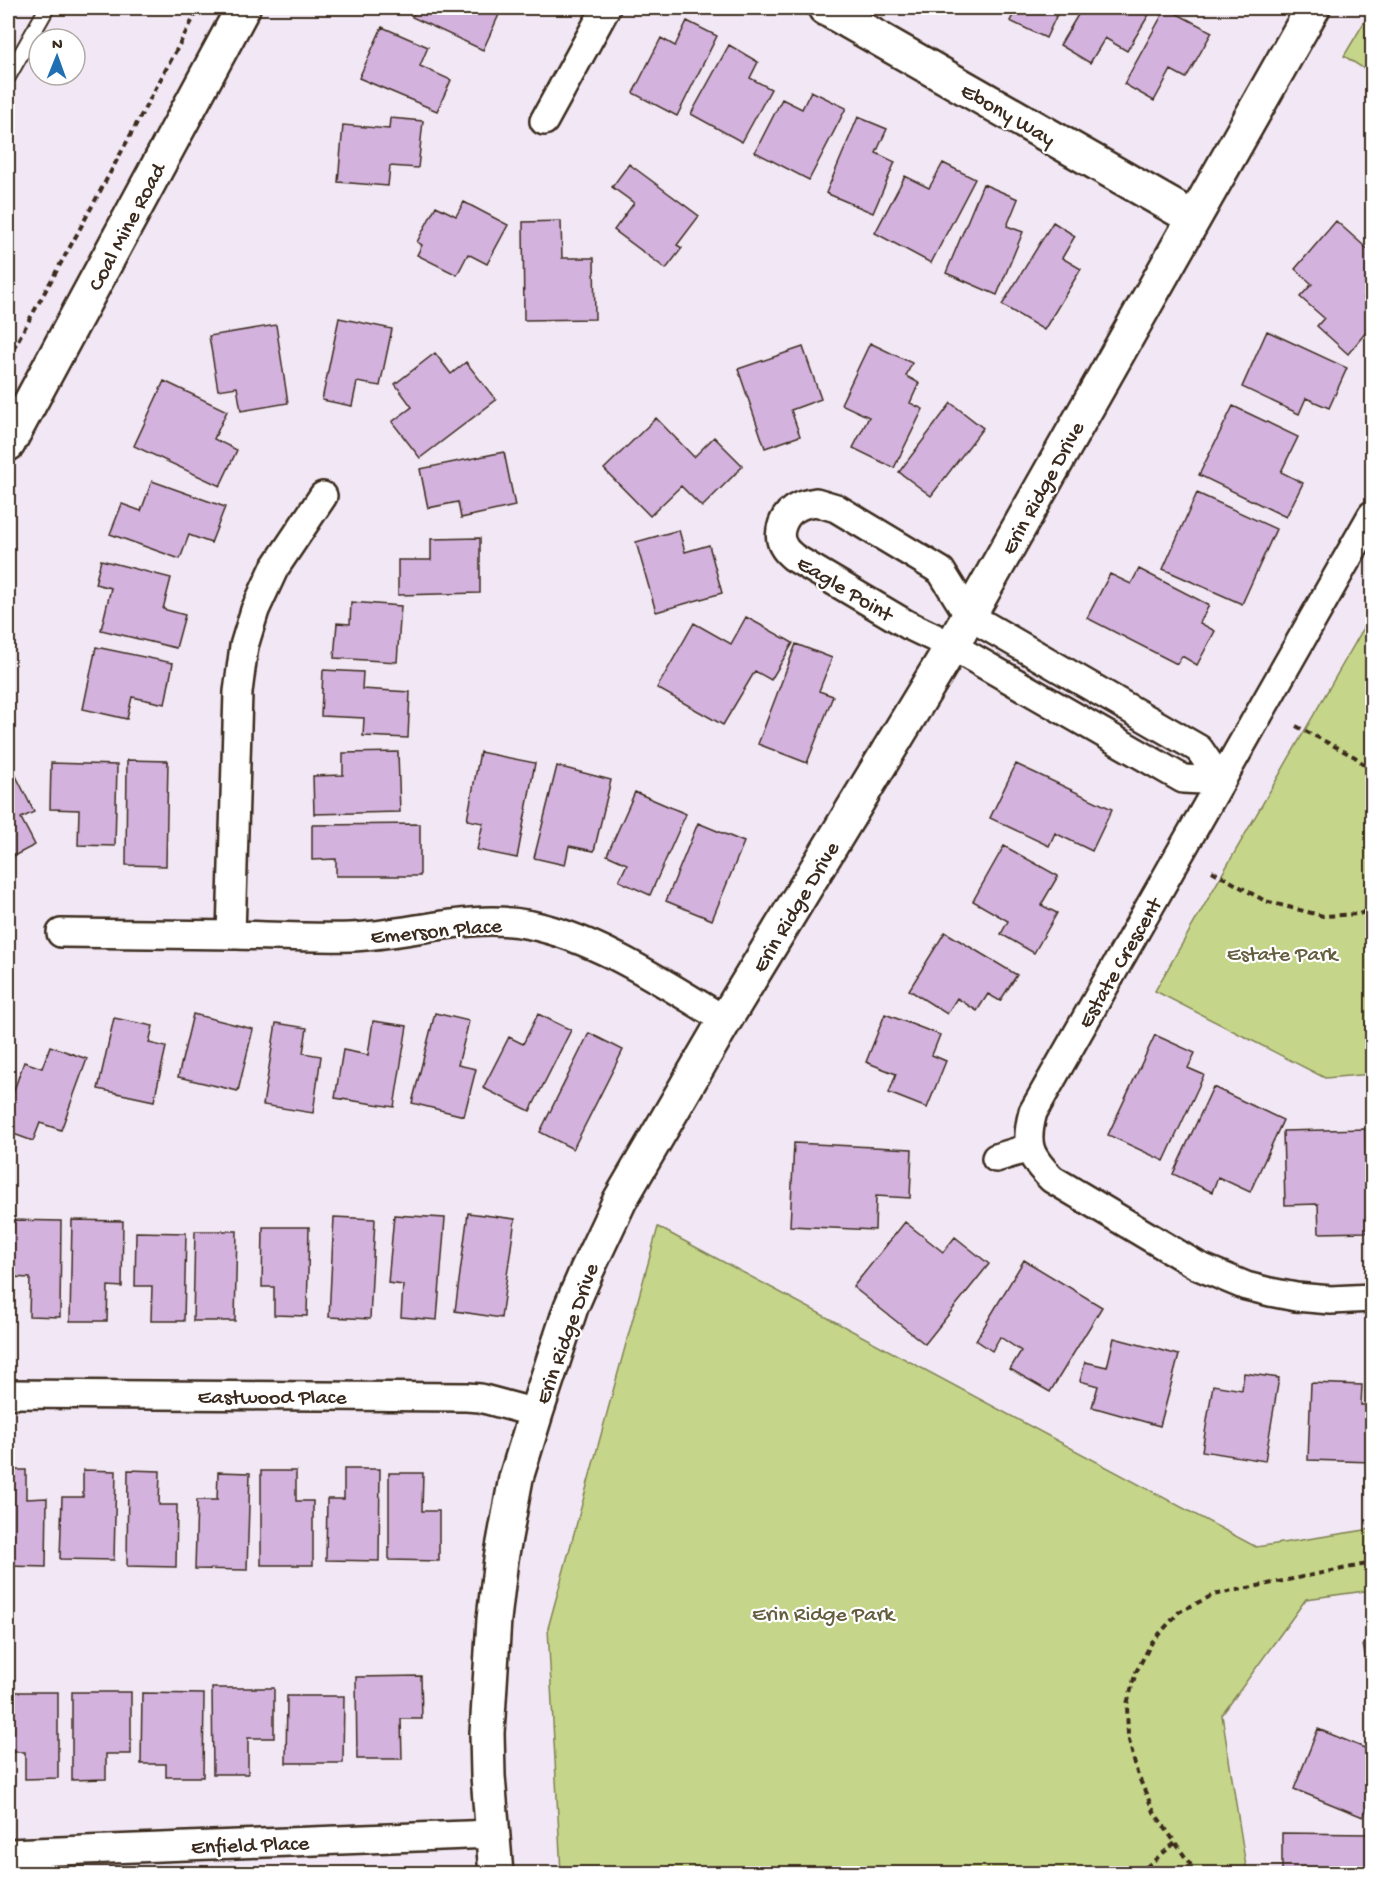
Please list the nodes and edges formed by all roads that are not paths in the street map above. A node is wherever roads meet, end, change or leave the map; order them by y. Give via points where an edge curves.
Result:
1 (47, 8) edge
2 (243, 8) edge
3 (606, 8) edge
4 (825, 8) edge
5 (1312, 8) edge
6 (8, 77) edge
7 (544, 121) dead end
8 (1193, 218) junction
9 (8, 444) edge
10 (323, 496) dead end
11 (1372, 515) edge
12 (969, 616) junction
13 (952, 646) junction
14 (1221, 781) junction
15 (61, 933) dead end
16 (231, 935) junction
17 (725, 1020) junction
18 (1029, 1148) junction
19 (996, 1158) dead end
20 (1372, 1298) edge
21 (8, 1394) edge
22 (536, 1413) junction
23 (492, 1834) junction
24 (8, 1853) edge
25 (496, 1874) edge

1 - 6 lane
2 - 9 street, Coal Mine Road
3 - 7 street
4 - 8 street, Ebony Way
5 - 8 street, Erin Ridge Drive
8 - 12 street, Erin Ridge Drive
10 - 16 street via 274,568 244,646 238,692
11 - 14 street, Estate Crescent
12 - 13 street, Erin Ridge Drive
12 - 13 street, Eagle Point via 940,571 836,508 816,502 796,507 787,515 781,526 781,540 794,557 908,625
12 - 14 street via 1199,749
13 - 14 street via 1183,779
13 - 17 street, Erin Ridge Drive
14 - 18 street, Estate Crescent via 1033,1112
15 - 16 street, Emerson Place
16 - 17 street, Emerson Place via 352,937 492,921 531,925 592,945
17 - 22 street, Erin Ridge Drive via 620,1200 571,1307
18 - 19 street
18 - 20 street via 1052,1179 1215,1274 1296,1297
21 - 22 street, Eastwood Place via 466,1396
22 - 23 street, Erin Ridge Drive via 516,1478 494,1619 487,1733
23 - 24 street, Enfield Place
23 - 25 street, Erin Ridge Drive

